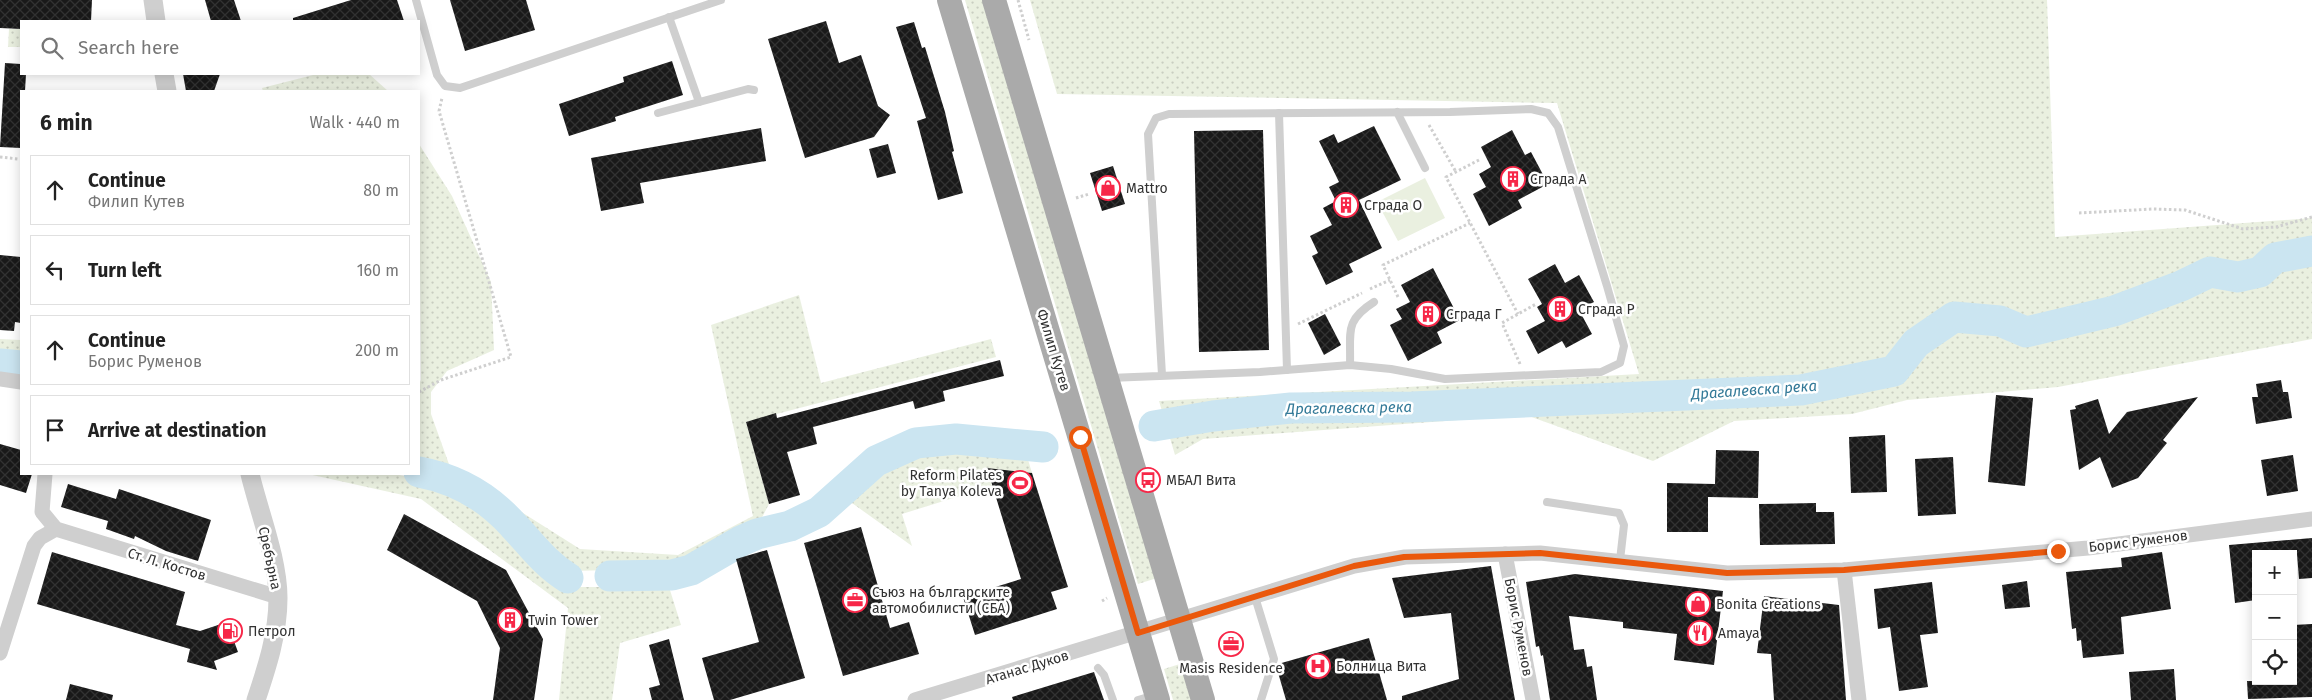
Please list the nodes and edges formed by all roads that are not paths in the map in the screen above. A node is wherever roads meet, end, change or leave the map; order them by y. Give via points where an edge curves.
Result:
1 (153, 0) edge
2 (416, 0) edge
3 (721, 0) edge
4 (949, 0) edge
5 (994, 0) edge
6 (670, 17) junction
7 (156, 20) edge
8 (164, 75) edge
9 (167, 90) edge
10 (754, 90) dead end
11 (699, 102) junction
12 (1397, 112) junction
13 (658, 113) dead end
14 (1280, 113) junction
15 (1425, 168) dead end
16 (1374, 302) dead end
17 (1350, 365) junction
18 (1287, 370) junction
19 (1162, 375) junction
20 (1107, 378) junction
21 (0, 379) edge
22 (20, 382) edge
23 (45, 475) edge
24 (250, 475) edge
25 (1547, 502) dead end
26 (2312, 519) edge
27 (56, 529) junction
28 (1505, 554) junction
29 (1620, 560) junction
30 (1844, 570) junction
31 (278, 597) junction
32 (1255, 597) junction
33 (1179, 621) junction
34 (1138, 633) junction
35 (0, 653) edge
36 (1098, 668) dead end
37 (1151, 698) edge
38 (256, 700) edge
39 (915, 700) edge
40 (1113, 700) edge
41 (1203, 700) edge
42 (1261, 700) edge
43 (1533, 700) edge
44 (1859, 700) edge

1 - 7 street
2 - 6 lane via 437,75 445,86 460,88
3 - 6 lane
4 - 34 main road, Филип Кутев
5 - 20 main road
6 - 11 lane
8 - 9 street
10 - 11 lane
11 - 13 lane
12 - 14 lane
12 - 15 lane
12 - 17 lane via 1531,109 1548,113 1558,127 1624,346 1620,363 1601,372 1445,379
14 - 18 lane
14 - 19 lane via 1169,114 1156,118 1148,134
16 - 17 lane via 1354,316
17 - 18 lane
18 - 19 lane
19 - 20 lane
20 - 33 main road
21 - 22 street
23 - 27 street via 42,512
24 - 31 street, Сребърна
25 - 29 lane via 1619,513 1624,525
26 - 30 street, Борис Руменов via 2088,548
27 - 31 street, Ст. Л. Костов
27 - 35 street via 40,538 34,546
28 - 29 street, Борис Руменов via 1540,553
28 - 32 street, Борис Руменов via 1404,557 1354,566
28 - 43 street, Борис Руменов
29 - 30 street, Борис Руменов via 1727,573
30 - 44 street
31 - 38 street, Сребърна via 274,639
32 - 33 street, Атанас Дуков
32 - 42 lane via 1274,659
33 - 34 street, Атанас Дуков
33 - 41 main road
34 - 37 main road, Филип Кутев
34 - 39 street, Атанас Дуков
36 - 40 lane via 1105,677

